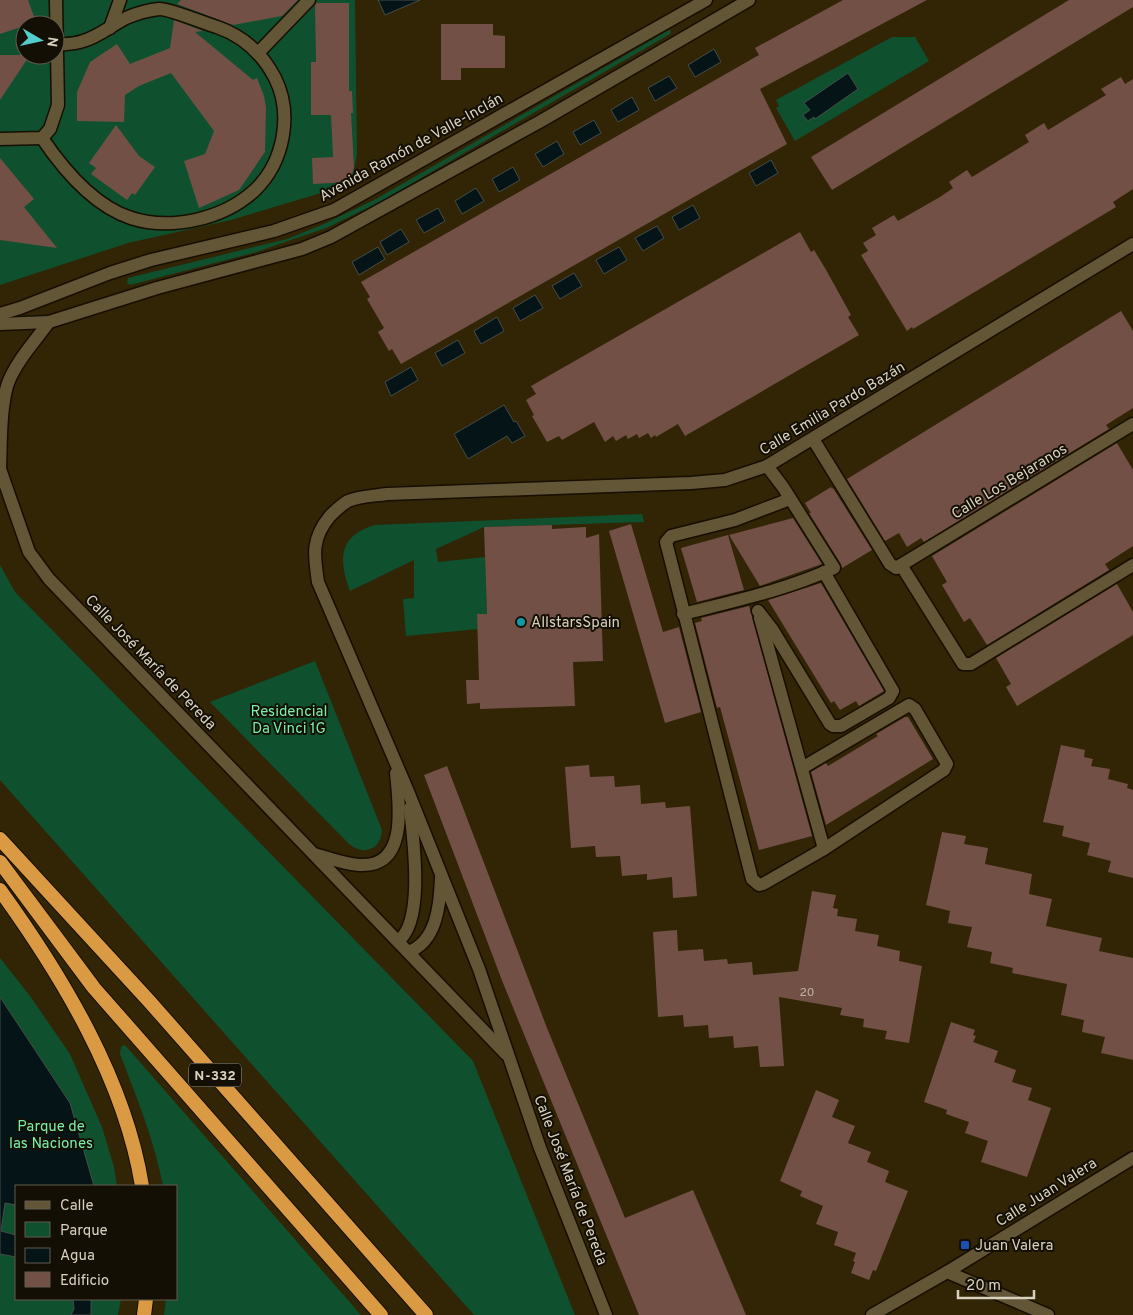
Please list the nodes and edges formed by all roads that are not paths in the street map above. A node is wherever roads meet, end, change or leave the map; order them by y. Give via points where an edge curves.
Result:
1 (56, 0) edge
2 (120, 0) edge
3 (309, 0) edge
4 (749, 0) edge
5 (698, 2) edge
6 (158, 4) edge
7 (56, 15) edge
8 (706, 25) junction
9 (110, 28) junction
10 (65, 44) edge
11 (258, 53) junction
12 (57, 65) edge
13 (42, 138) junction
14 (0, 139) edge
15 (1133, 244) edge
16 (0, 314) edge
17 (49, 322) junction
18 (0, 324) edge
19 (1133, 424) edge
20 (813, 439) junction
21 (767, 466) junction
22 (0, 470) edge
23 (790, 499) junction
24 (336, 510) joint
25 (1133, 564) edge
26 (901, 565) junction
27 (824, 572) junction
28 (753, 596) junction
29 (758, 611) junction
30 (683, 614) junction
31 (396, 763) junction
32 (802, 768) junction
33 (407, 789) junction
34 (0, 839) edge
35 (824, 849) junction
36 (313, 853) junction
37 (0, 862) edge
38 (441, 873) junction
39 (0, 890) edge
40 (398, 941) junction
41 (408, 952) junction
42 (508, 1056) junction
43 (1133, 1158) edge
44 (142, 1185) edge
45 (947, 1272) junction
46 (146, 1300) edge
47 (144, 1315) edge
48 (380, 1315) edge
49 (426, 1315) edge
50 (606, 1315) edge
51 (872, 1315) edge
52 (1048, 1315) edge

1 - 7 street
2 - 9 street
3 - 11 street
4 - 8 street
5 - 8 street
5 - 16 street, Avenida Ramón de Valle-Inclán via 334,210 274,231 151,260
6 - 9 street
6 - 11 street via 229,32
8 - 17 street via 331,237 302,249 157,288
9 - 10 street via 84,41
11 - 13 street via 274,76 283,102 282,140 268,174 256,189 225,209 167,224 129,218 88,192 71,176
12 - 13 street via 58,105 50,129
13 - 14 street
15 - 20 street, Calle Emilia Pardo Bazán
17 - 18 street
17 - 22 street, Calle José María de Pereda via 8,385 1,422
19 - 26 street, Calle Los Bejaranos
20 - 21 street, Calle Emilia Pardo Bazán
20 - 26 street via 890,564 896,568
21 - 23 street
21 - 24 street, Calle Emilia Pardo Bazán via 725,480 691,483 387,494 348,501
22 - 36 street, Calle José María de Pereda via 23,537 38,566
23 - 27 street via 834,568
23 - 30 street via 735,520 668,538 666,546
24 - 31 street, Calle José María de Pereda via 316,538 314,558 318,582
25 - 26 street via 968,665 961,661
27 - 28 street via 791,586
27 - 29 street via 893,691 889,698 840,726 833,726
28 - 29 street
28 - 30 street
29 - 32 street
30 - 35 street via 752,880 763,884
31 - 33 street, Calle José María de Pereda
31 - 36 street, Calle José María de Pereda via 399,820 389,854 382,861 360,865
32 - 35 street
32 - 35 street via 909,705 915,709 947,764 944,770
33 - 38 street, Calle José María de Pereda
33 - 40 street, Calle José María de Pereda via 414,904 410,924
34 - 49 highway, N-332 via 149,1001
36 - 40 street, Calle José María de Pereda
37 - 48 highway, N-332 via 94,988
38 - 41 street, Calle José María de Pereda via 438,909 430,934 424,943
38 - 42 street, Calle José María de Pereda via 479,969
39 - 44 highway via 33,935 99,1053 124,1117
40 - 41 street, Calle José María de Pereda
41 - 42 street, Calle José María de Pereda
42 - 50 street, Calle José María de Pereda via 540,1148
43 - 45 street, Calle Juan Valera
45 - 51 street, Calle Juan Valera
45 - 52 street
46 - 47 highway

